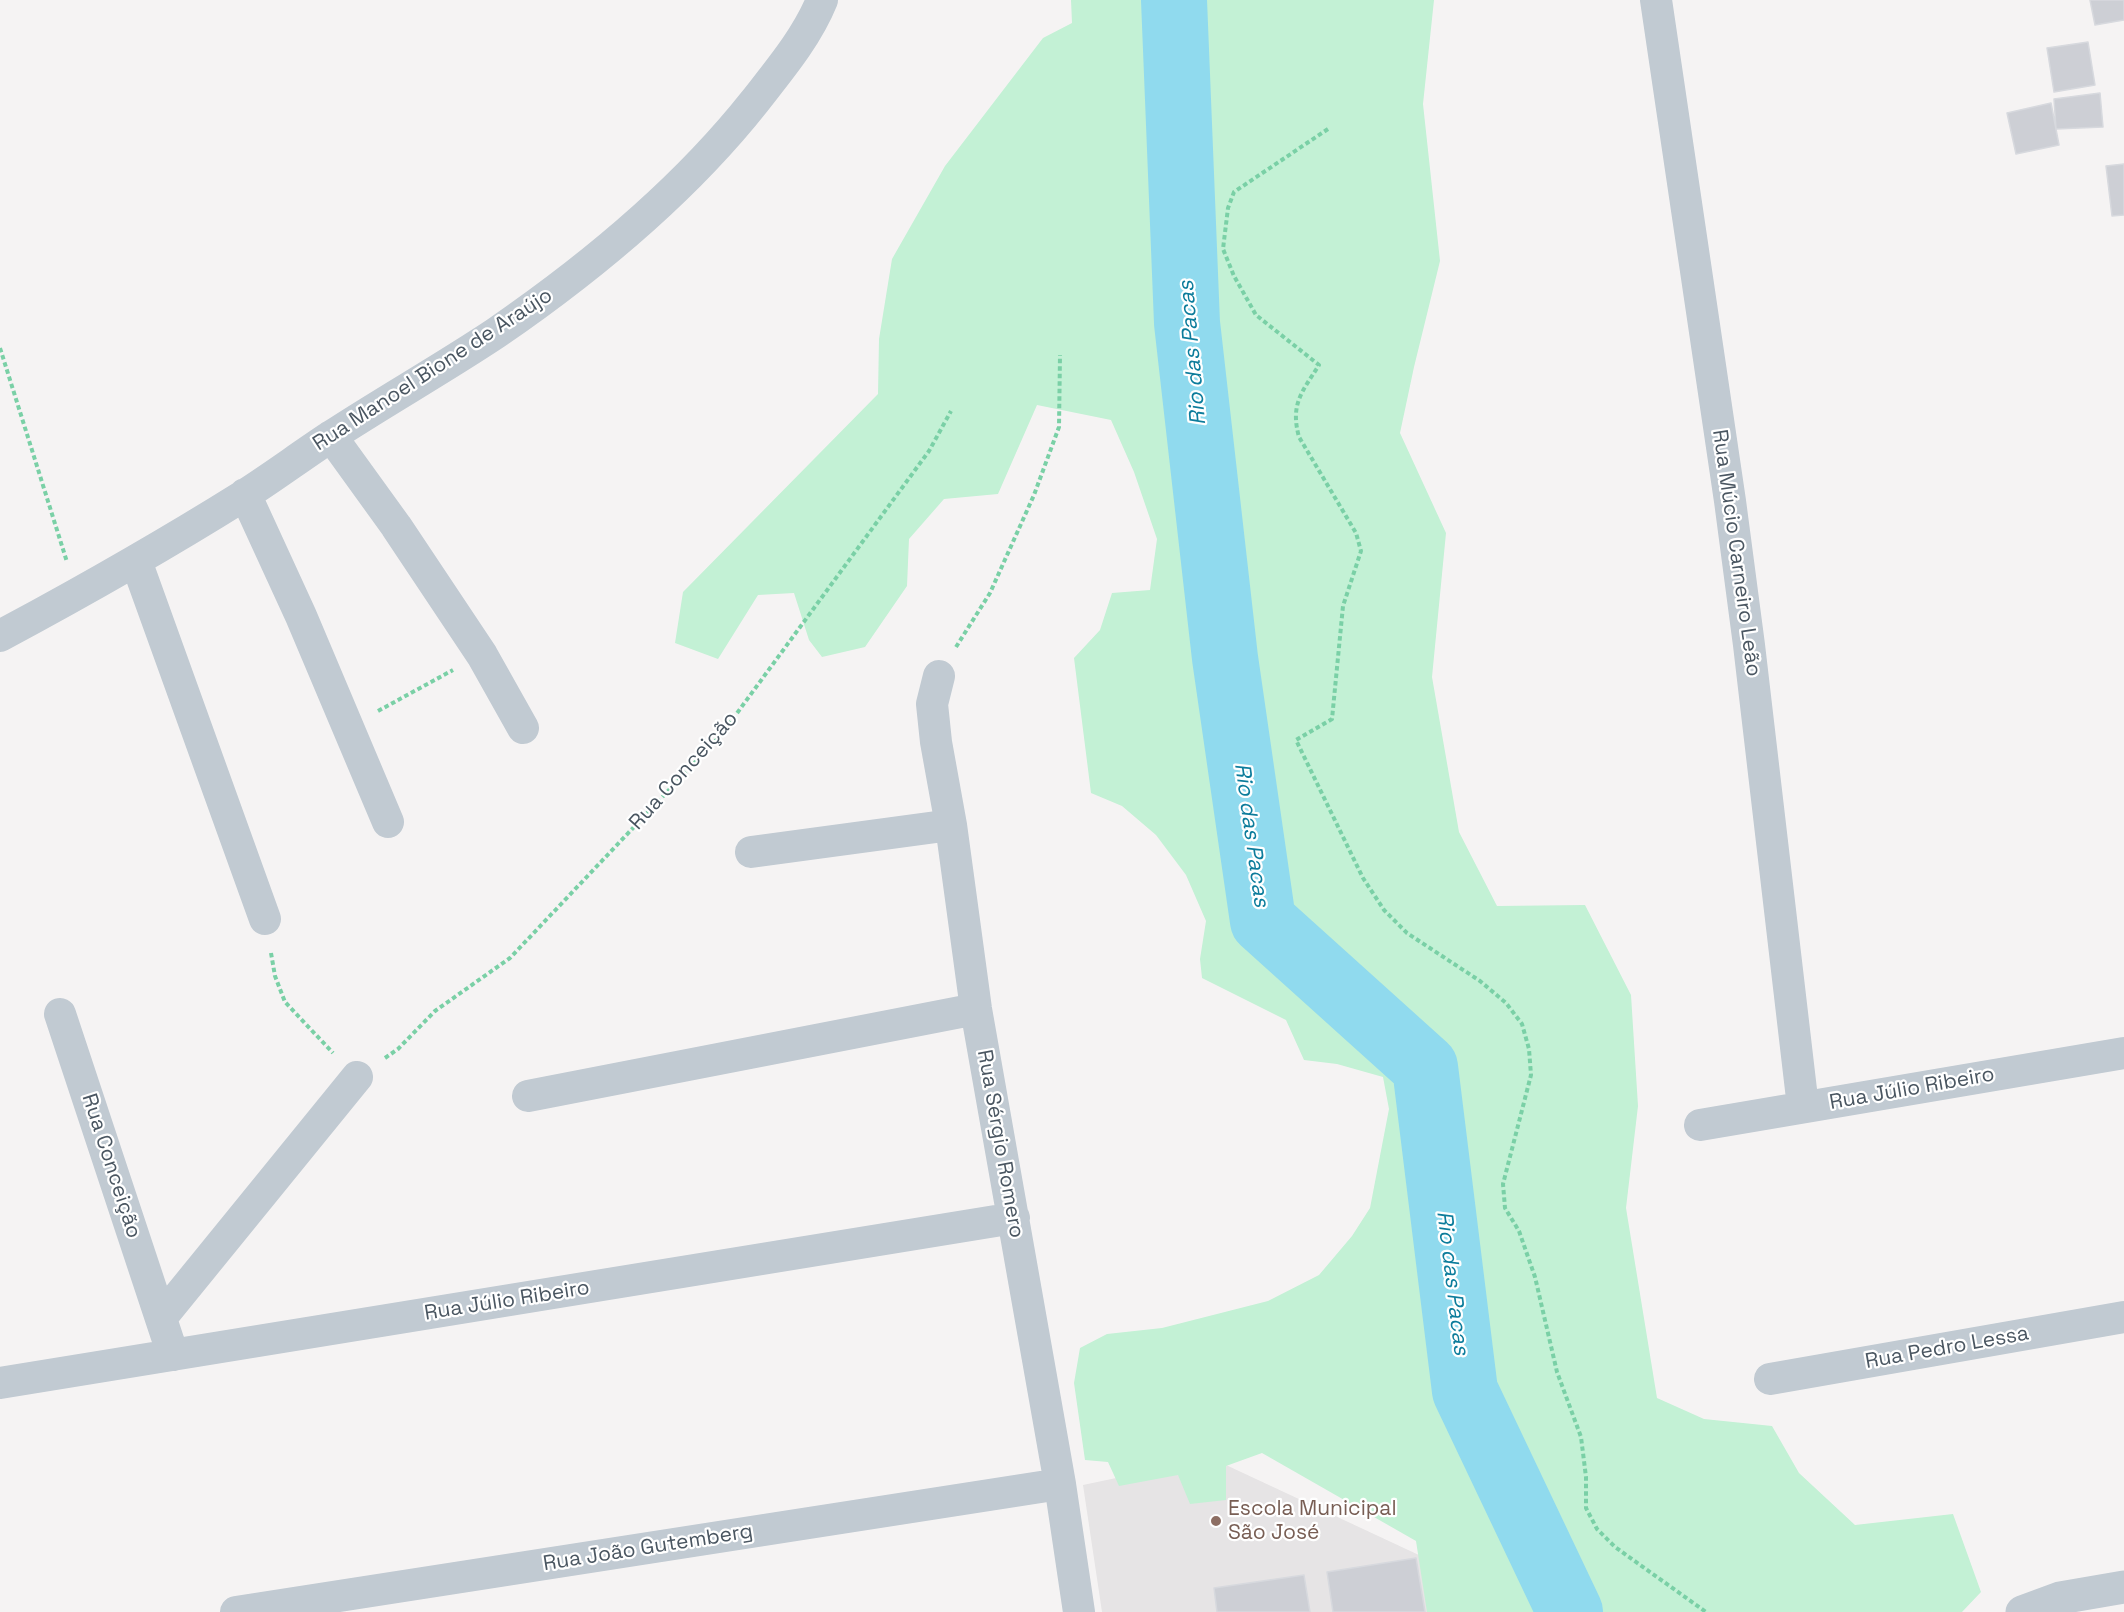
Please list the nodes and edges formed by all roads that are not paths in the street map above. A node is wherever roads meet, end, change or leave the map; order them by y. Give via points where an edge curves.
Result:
1 (822, 0) edge
2 (1656, 0) edge
3 (331, 436) junction
4 (245, 494) junction
5 (136, 561) junction
6 (0, 636) edge
7 (939, 676) road end
8 (523, 728) dead end
9 (388, 822) dead end
10 (951, 825) junction
11 (751, 852) dead end
12 (265, 919) road end
13 (976, 1009) junction
14 (60, 1014) dead end
15 (2124, 1053) edge
16 (357, 1077) road end
17 (528, 1096) dead end
18 (1803, 1107) junction
19 (1700, 1125) dead end
20 (1014, 1218) junction
21 (2124, 1317) edge
22 (162, 1318) junction
23 (173, 1355) junction
24 (1770, 1378) dead end
25 (0, 1383) edge
26 (1060, 1484) junction
27 (2124, 1587) edge
28 (236, 1612) edge
29 (1079, 1612) edge
30 (2022, 1612) edge

1 - 3 street, Rua Manoel Bione de Araújo via 813,22 727,137 665,201 583,269 496,333
2 - 18 street, Rua Múcio Carneiro Leão via 1732,512
3 - 4 street, Rua Manoel Bione de Araújo
3 - 8 street via 482,655
4 - 5 street, Rua Manoel Bione de Araújo
4 - 9 street
5 - 6 street, Rua Manoel Bione de Araújo
5 - 12 street
7 - 10 street, Rua Sérgio Romero via 932,704
10 - 11 street
10 - 13 street, Rua Sérgio Romero
13 - 17 street
13 - 20 street, Rua Sérgio Romero
14 - 22 street, Rua Conceição
15 - 18 street, Rua Júlio Ribeiro
16 - 22 street
18 - 19 street, Rua Júlio Ribeiro
20 - 23 street, Rua Júlio Ribeiro
20 - 26 street, Rua Sérgio Romero
21 - 24 street, Rua Pedro Lessa
22 - 23 street, Rua Conceição
23 - 25 street, Rua Júlio Ribeiro
26 - 28 street, Rua João Gutemberg
26 - 29 street, Rua Sérgio Romero
27 - 30 street via 2060,1598

